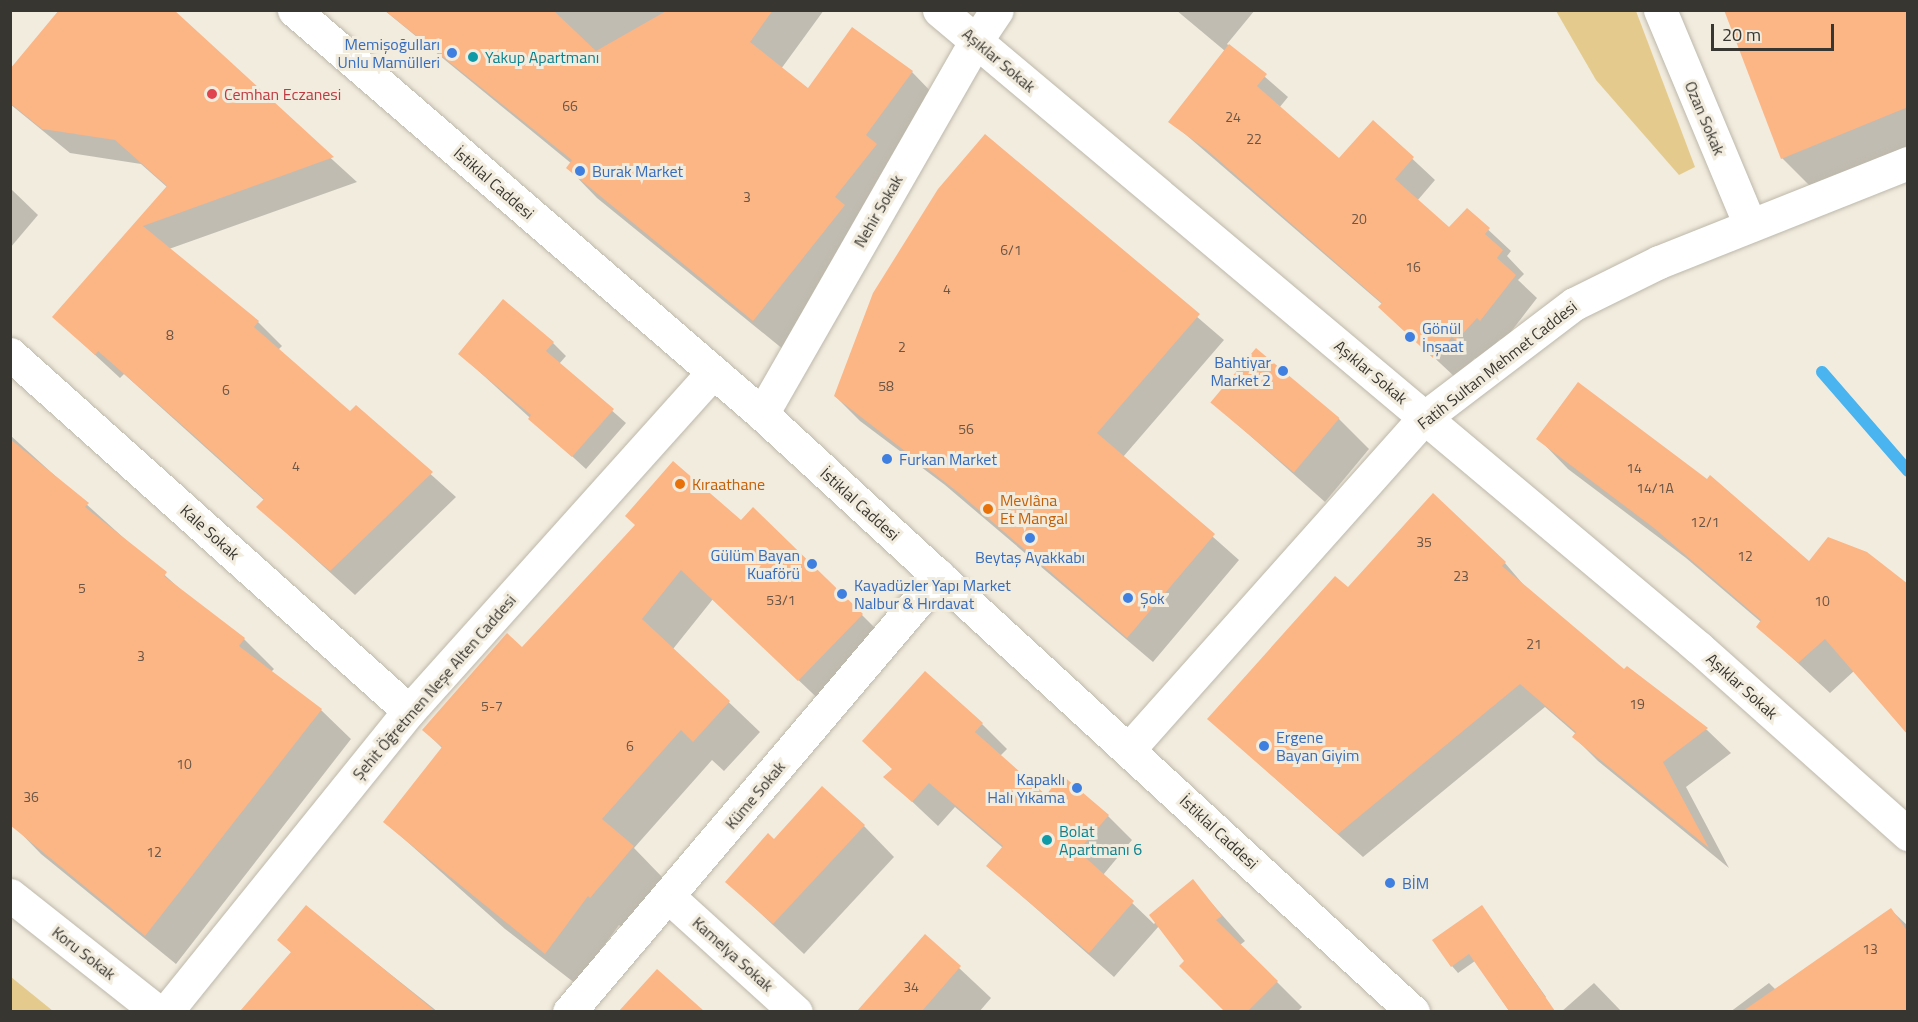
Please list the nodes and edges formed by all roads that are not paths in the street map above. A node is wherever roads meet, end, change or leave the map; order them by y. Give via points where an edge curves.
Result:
1 (294, 10) edge
2 (939, 10) edge
3 (998, 10) edge
4 (1660, 10) edge
5 (976, 41) junction
6 (1908, 163) edge
7 (1750, 225) junction
8 (10, 354) edge
9 (713, 372) junction
10 (762, 414) junction
11 (1425, 417) junction
12 (939, 576) junction
13 (409, 711) junction
14 (1129, 749) junction
15 (1908, 834) edge
16 (10, 895) edge
17 (669, 897) junction
18 (158, 1011) edge
19 (166, 1011) edge
20 (569, 1011) edge
21 (796, 1011) edge
22 (1413, 1011) edge

1 - 9 street, İstiklal Caddesi
2 - 5 street, Aşıklar Sokak
3 - 5 street, Nehir Sokak
4 - 7 street, Ozan Sokak
5 - 10 street, Nehir Sokak
5 - 11 street, Aşıklar Sokak
6 - 7 street, Fatih Sultan Mehmet Caddesi
7 - 11 street, Fatih Sultan Mehmet Caddesi via 1659,262 1574,304
8 - 13 street, Kale Sokak
9 - 10 street, İstiklal Caddesi
9 - 13 street, Şehit Öğretmen Neşe Alten Caddesi
10 - 12 street, İstiklal Caddesi
11 - 14 street, Fatih Sultan Mehmet Caddesi
11 - 15 street, Aşıklar Sokak via 1699,648
12 - 14 street, İstiklal Caddesi
12 - 17 street, Küme Sokak
13 - 19 street, Şehit Öğretmen Neşe Alten Caddesi
14 - 22 street, İstiklal Caddesi
16 - 18 street, Koru Sokak
17 - 20 street, Küme Sokak
17 - 21 street, Kamelya Sokak

